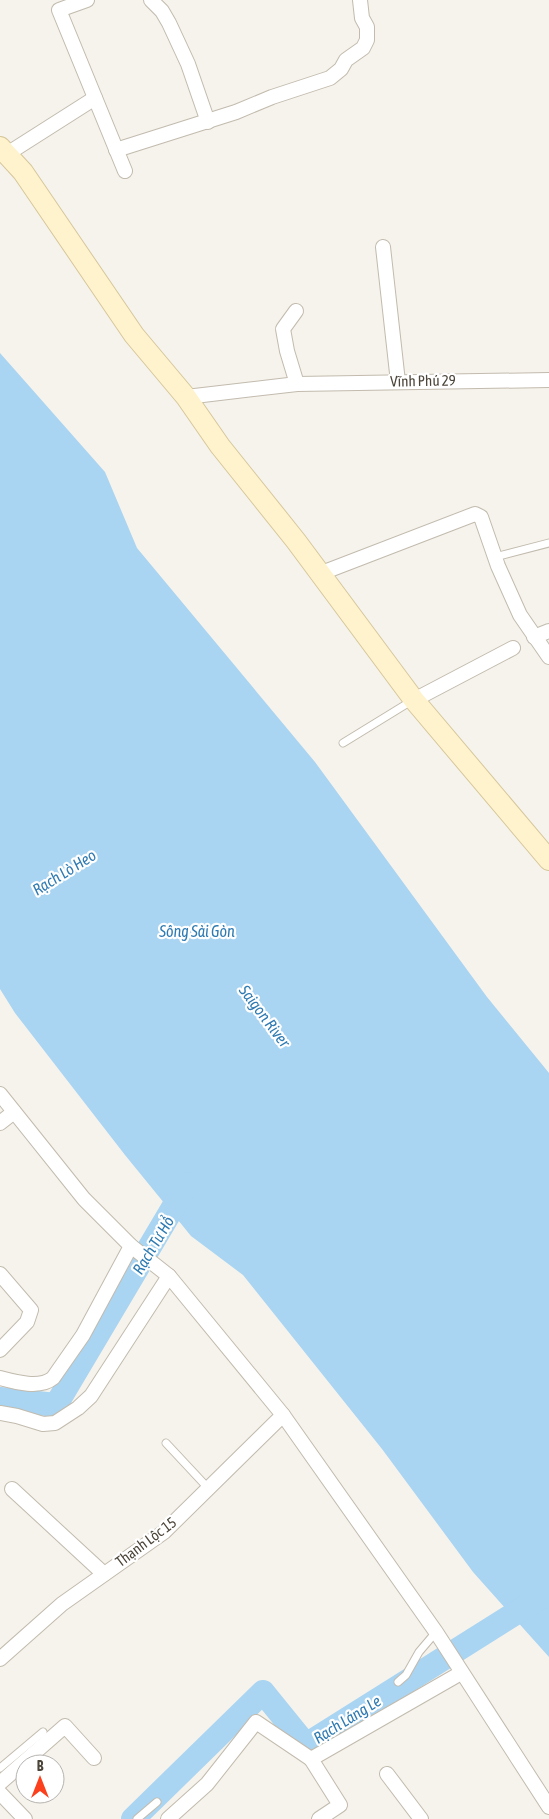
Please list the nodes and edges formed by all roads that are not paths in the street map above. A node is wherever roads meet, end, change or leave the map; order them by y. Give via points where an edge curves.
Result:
1 (87, 0) edge
2 (151, 0) edge
3 (360, 0) edge
4 (95, 98) junction
5 (208, 122) junction
6 (116, 150) junction
7 (3, 151) edge
8 (125, 171) dead end
9 (383, 247) dead end
10 (296, 311) dead end
11 (549, 380) edge
12 (398, 382) junction
13 (297, 384) junction
14 (189, 402) junction
15 (549, 543) edge
16 (495, 558) junction
17 (319, 574) junction
18 (549, 631) edge
19 (534, 637) junction
20 (513, 648) dead end
21 (549, 656) edge
22 (414, 700) junction
23 (343, 743) dead end
24 (546, 849) edge
25 (0, 1094) edge
26 (14, 1112) junction
27 (0, 1123) edge
28 (134, 1248) junction
29 (165, 1273) junction
30 (0, 1274) edge
31 (0, 1350) edge
32 (0, 1378) edge
33 (0, 1413) edge
34 (283, 1415) junction
35 (166, 1443) dead end
36 (208, 1488) junction
37 (12, 1489) dead end
38 (104, 1574) junction
39 (436, 1632) junction
40 (1, 1656) edge
41 (459, 1669) junction
42 (398, 1682) dead end
43 (42, 1732) dead end
44 (94, 1758) dead end
45 (311, 1759) junction
46 (0, 1768) edge
47 (387, 1774) dead end
48 (0, 1783) edge
49 (0, 1793) edge
50 (156, 1802) dead end
51 (549, 1807) edge
52 (25, 1819) edge
53 (137, 1819) edge
54 (168, 1819) edge
55 (319, 1819) edge
56 (421, 1819) edge

1 - 4 street via 59,10
2 - 5 street via 169,22
3 - 5 street via 362,18 368,27 368,40 363,48 346,60 342,69 330,78 272,96
4 - 6 street
4 - 7 street
5 - 6 street
6 - 8 street
7 - 14 street via 23,172 134,335
9 - 12 street
10 - 13 street via 283,329
11 - 12 street, Vĩnh Phú 29
12 - 13 street, Vĩnh Phú 29
13 - 14 street, Vĩnh Phú 29
14 - 17 street
15 - 16 lane
16 - 17 street via 481,517 475,514
16 - 19 street via 520,615
17 - 22 street
18 - 19 street
19 - 21 street
20 - 22 street
22 - 23 lane
22 - 24 street
25 - 26 street
26 - 27 street
26 - 28 street via 84,1199
28 - 29 street
28 - 32 street via 54,1378 39,1383
29 - 33 street via 91,1396 78,1408 54,1423 42,1424
29 - 34 street
30 - 31 street via 31,1310 27,1322
34 - 36 street, Thạnh Lộc 15
34 - 39 street
35 - 36 lane
36 - 38 street, Thạnh Lộc 15 via 164,1532
37 - 38 street
38 - 40 street, Thạnh Lộc 15 via 62,1604
39 - 41 street
39 - 42 lane
41 - 45 street
41 - 51 street
43 - 46 lane
44 - 48 street via 65,1726
45 - 54 street via 256,1722 207,1784
45 - 55 street via 340,1805
47 - 56 street
49 - 52 street
50 - 53 lane

